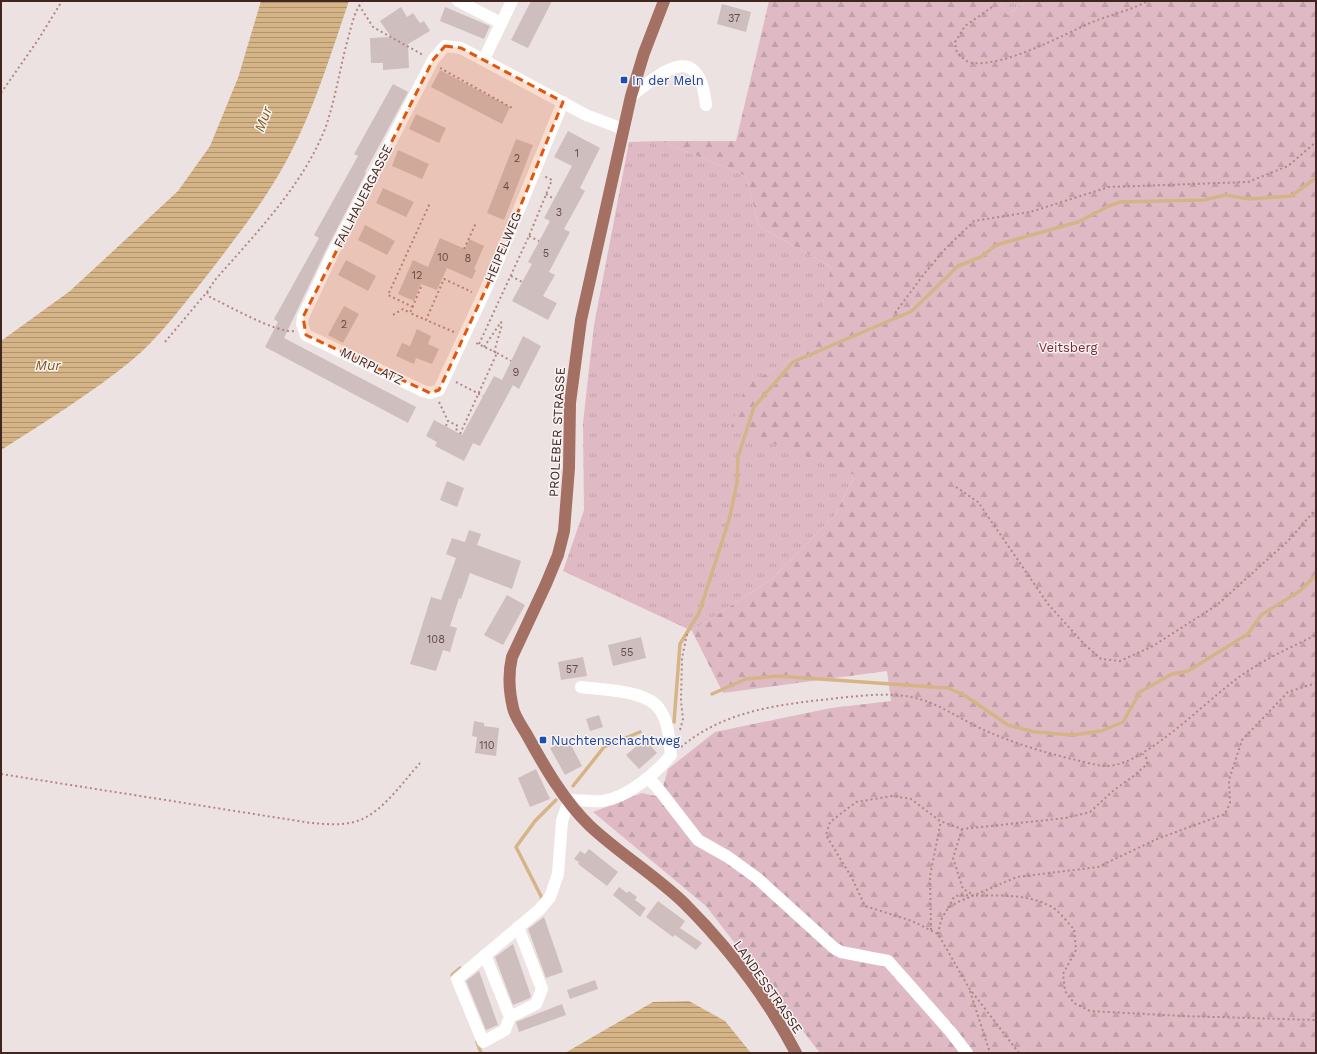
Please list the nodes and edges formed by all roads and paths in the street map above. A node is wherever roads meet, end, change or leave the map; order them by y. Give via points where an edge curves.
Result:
1 (62, 1) edge
2 (362, 1) edge
3 (458, 1) edge
4 (512, 1) edge
5 (664, 1) edge
6 (1148, 1) edge
7 (359, 5) junction
8 (992, 7) dead end
9 (501, 23) junction
10 (484, 59) junction
11 (433, 60) junction
12 (445, 71) dead end
13 (1, 93) edge
14 (631, 96) junction
15 (563, 102) junction
16 (706, 105) dead end
17 (514, 109) dead end
18 (623, 129) junction
19 (1316, 142) edge
20 (534, 172) junction
21 (546, 194) junction
22 (554, 199) dead end
23 (430, 203) dead end
24 (476, 223) dead end
25 (529, 236) junction
26 (539, 241) dead end
27 (464, 249) dead end
28 (510, 276) junction
29 (522, 282) dead end
30 (421, 287) dead end
31 (207, 292) junction
32 (482, 296) junction
33 (413, 307) junction
34 (410, 313) junction
35 (895, 313) dead end
36 (393, 315) dead end
37 (426, 320) junction
38 (304, 332) junction
39 (464, 337) junction
40 (165, 342) dead end
41 (479, 344) dead end
42 (494, 352) junction
43 (497, 353) junction
44 (511, 361) dead end
45 (467, 388) dead end
46 (436, 392) junction
47 (478, 394) junction
48 (483, 396) dead end
49 (448, 421) junction
50 (446, 426) dead end
51 (456, 432) dead end
52 (460, 434) dead end
53 (956, 487) dead end
54 (1316, 509) edge
55 (687, 634) dead end
56 (1316, 635) edge
57 (1316, 683) edge
58 (581, 687) dead end
59 (680, 732) dead end
60 (1143, 754) junction
61 (671, 755) junction
62 (420, 763) dead end
63 (1, 774) edge
64 (648, 778) junction
65 (569, 800) junction
66 (941, 821) junction
67 (590, 826) joint
68 (962, 829) junction
69 (975, 896) junction
70 (948, 908) junction
71 (518, 927) junction
72 (931, 930) junction
73 (938, 934) junction
74 (485, 955) junction
75 (969, 988) junction
76 (510, 1018) junction
77 (1316, 1020) edge
78 (796, 1053) edge
79 (967, 1053) edge
80 (990, 1053) edge
81 (1019, 1053) edge

1 - 13 path
2 - 7 path
3 - 9 street
4 - 9 street
5 - 14 main road, PROLEBER STRASSE
6 - 8 path via 1092,22 1022,54 988,62 970,63 957,54 955,42 965,26
7 - 11 path via 373,27
7 - 31 path via 344,54 333,105 316,148 278,207
9 - 10 street
10 - 11 street via 461,48 444,46
10 - 15 street
11 - 38 street, FAILHAUERGASSE via 333,253 303,317
12 - 17 path
14 - 16 street via 671,68 686,66 702,81
14 - 18 main road, PROLEBER STRASSE
15 - 18 street via 586,115
15 - 20 street, HEIPELWEG
18 - 65 main road, PROLEBER STRASSE via 588,282 574,362 564,531 558,555 517,645 509,669 513,710
19 - 35 path via 1288,166 1248,182 1109,187 1030,212 974,221 946,248
20 - 21 path via 552,180
20 - 32 street, HEIPELWEG
21 - 22 path
21 - 25 path
23 - 33 path via 388,294
24 - 27 path
25 - 26 path
25 - 28 path
28 - 29 path
28 - 41 path
30 - 33 path
31 - 38 path via 210,297 271,325 290,332
31 - 40 path
32 - 37 path via 444,279
32 - 39 street, HEIPELWEG
33 - 34 path
34 - 36 path via 403,309
34 - 37 path
37 - 39 path
38 - 46 street, MURPLATZ via 423,391
39 - 46 street, HEIPELWEG
42 - 42 path via 502,325 500,322 484,347
42 - 43 path
43 - 44 path
43 - 47 path
45 - 47 path
46 - 49 path
47 - 48 path
47 - 52 path
49 - 50 path
49 - 51 path via 458,426
53 - 54 path via 978,502 1048,604 1084,644 1101,659 1120,661 1153,646 1217,605 1288,540
55 - 59 path via 682,658 683,719
56 - 60 path via 1250,670
57 - 69 path via 1288,692 1242,740 1229,780 1230,803 1225,814 1157,839 1098,867 1017,877
58 - 61 street via 641,696 653,702 661,710
60 - 61 path via 1122,764 1106,766 1062,757 986,731 928,702 906,695 877,695 757,709 708,730
60 - 68 path via 1147,764 1090,812 1066,818
61 - 64 street
62 - 63 path via 382,806 358,821 333,825
64 - 65 street via 613,798 602,801
64 - 79 street via 698,840 728,857 756,878 834,948 841,952 888,961
65 - 67 main road, PROLEBER STRASSE
65 - 71 street via 562,821 558,874 550,897
66 - 68 path
66 - 72 path via 930,876
66 - 72 path via 911,799 892,796 856,802 830,822 826,835 852,878 865,906
67 - 78 main road, LANDESSTRASSE via 661,883 705,926 746,975
68 - 69 path via 953,858 963,889
69 - 70 path
69 - 70 path via 954,897
69 - 77 path via 1012,895 1053,907 1074,929 1076,950 1063,974 1065,990 1074,1003 1090,1011
70 - 73 path via 941,920
71 - 74 street
71 - 76 street via 542,989 536,1004
72 - 73 path
73 - 75 path
74 - 76 street
74 - 76 street via 457,979 483,1042 505,1030
75 - 80 path
75 - 81 path

